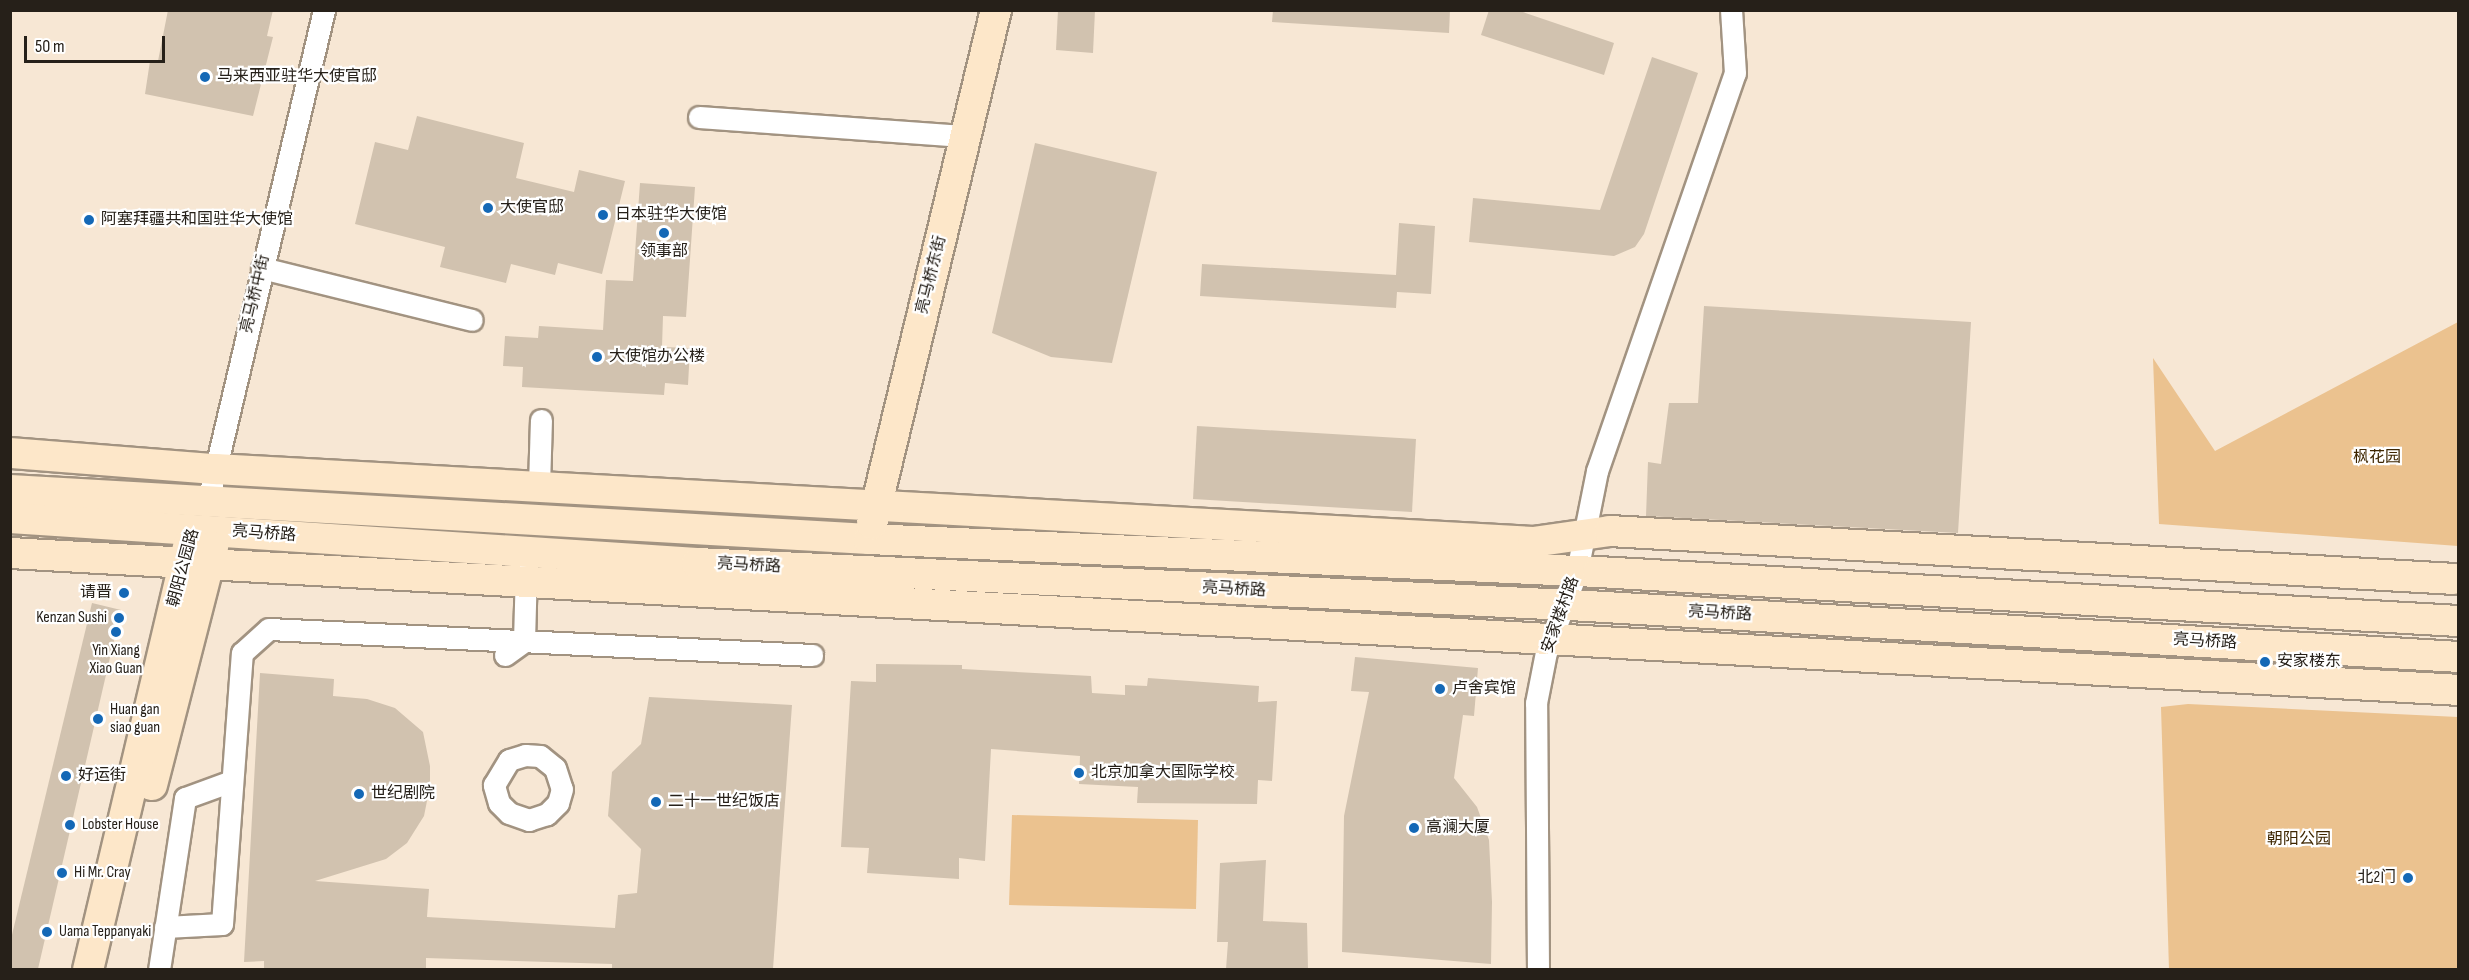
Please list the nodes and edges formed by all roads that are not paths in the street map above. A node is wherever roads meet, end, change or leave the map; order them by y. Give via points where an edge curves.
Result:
1 (324, 10) edge
2 (996, 10) edge
3 (1731, 10) edge
4 (699, 117) dead end
5 (966, 136) junction
6 (262, 268) junction
7 (472, 320) dead end
8 (541, 420) dead end
9 (10, 453) edge
10 (215, 469) junction
11 (539, 486) junction
12 (10, 490) edge
13 (208, 501) junction
14 (877, 504) junction
15 (10, 518) edge
16 (205, 530) junction
17 (1586, 532) junction
18 (869, 539) junction
19 (10, 553) edge
20 (197, 563) junction
21 (526, 567) junction
22 (1577, 571) junction
23 (2457, 579) edge
24 (1566, 606) junction
25 (2392, 617) junction
26 (2458, 621) edge
27 (1967, 628) junction
28 (1550, 639) junction
29 (524, 641) junction
30 (505, 655) dead end
31 (812, 655) dead end
32 (2458, 657) edge
33 (2068, 669) junction
34 (2458, 690) edge
35 (232, 781) junction
36 (150, 795) junction
37 (185, 798) junction
38 (165, 927) junction
39 (88, 969) edge
40 (108, 969) edge
41 (159, 969) edge
42 (1538, 969) edge

1 - 6 street, 亮马桥中街
2 - 5 main road, 亮马桥东街
3 - 17 street, 安家楼村路 via 1735,73 1597,471
4 - 5 street
5 - 14 main road, 亮马桥东街
6 - 7 street
6 - 10 street, 亮马桥中街
8 - 11 street
9 - 10 main road
10 - 11 main road
10 - 13 street, 亮马桥中街
11 - 14 main road
12 - 13 main road, 亮马桥路
13 - 16 main road, 朝阳公园路
13 - 18 main road, 亮马桥路
14 - 17 main road via 1533,542
14 - 18 main road, 亮马桥东街
15 - 16 main road, 亮马桥路
16 - 20 main road, 朝阳公园路
16 - 21 main road, 亮马桥路
17 - 22 street, 安家楼村路
17 - 23 main road
18 - 22 main road, 亮马桥路
19 - 20 main road
20 - 21 main road
20 - 36 main road, 朝阳公园路
20 - 39 main road, 朝阳公园路
21 - 24 main road, 亮马桥路
21 - 28 main road
21 - 29 street
22 - 24 street, 安家楼村路
22 - 25 main road, 亮马桥路
23 - 25 main road
24 - 27 main road, 亮马桥路
24 - 28 street, 安家楼村路
25 - 26 main road, 亮马桥路
27 - 32 main road, 亮马桥路
27 - 33 main road
28 - 33 main road
28 - 42 street, 安家楼村路 via 1536,703
29 - 30 street
29 - 31 street
29 - 35 street via 269,629 242,653
33 - 34 main road
35 - 37 street
35 - 38 street via 222,924
36 - 37 street
36 - 40 main road, 朝阳公园路
37 - 38 street
38 - 41 street

